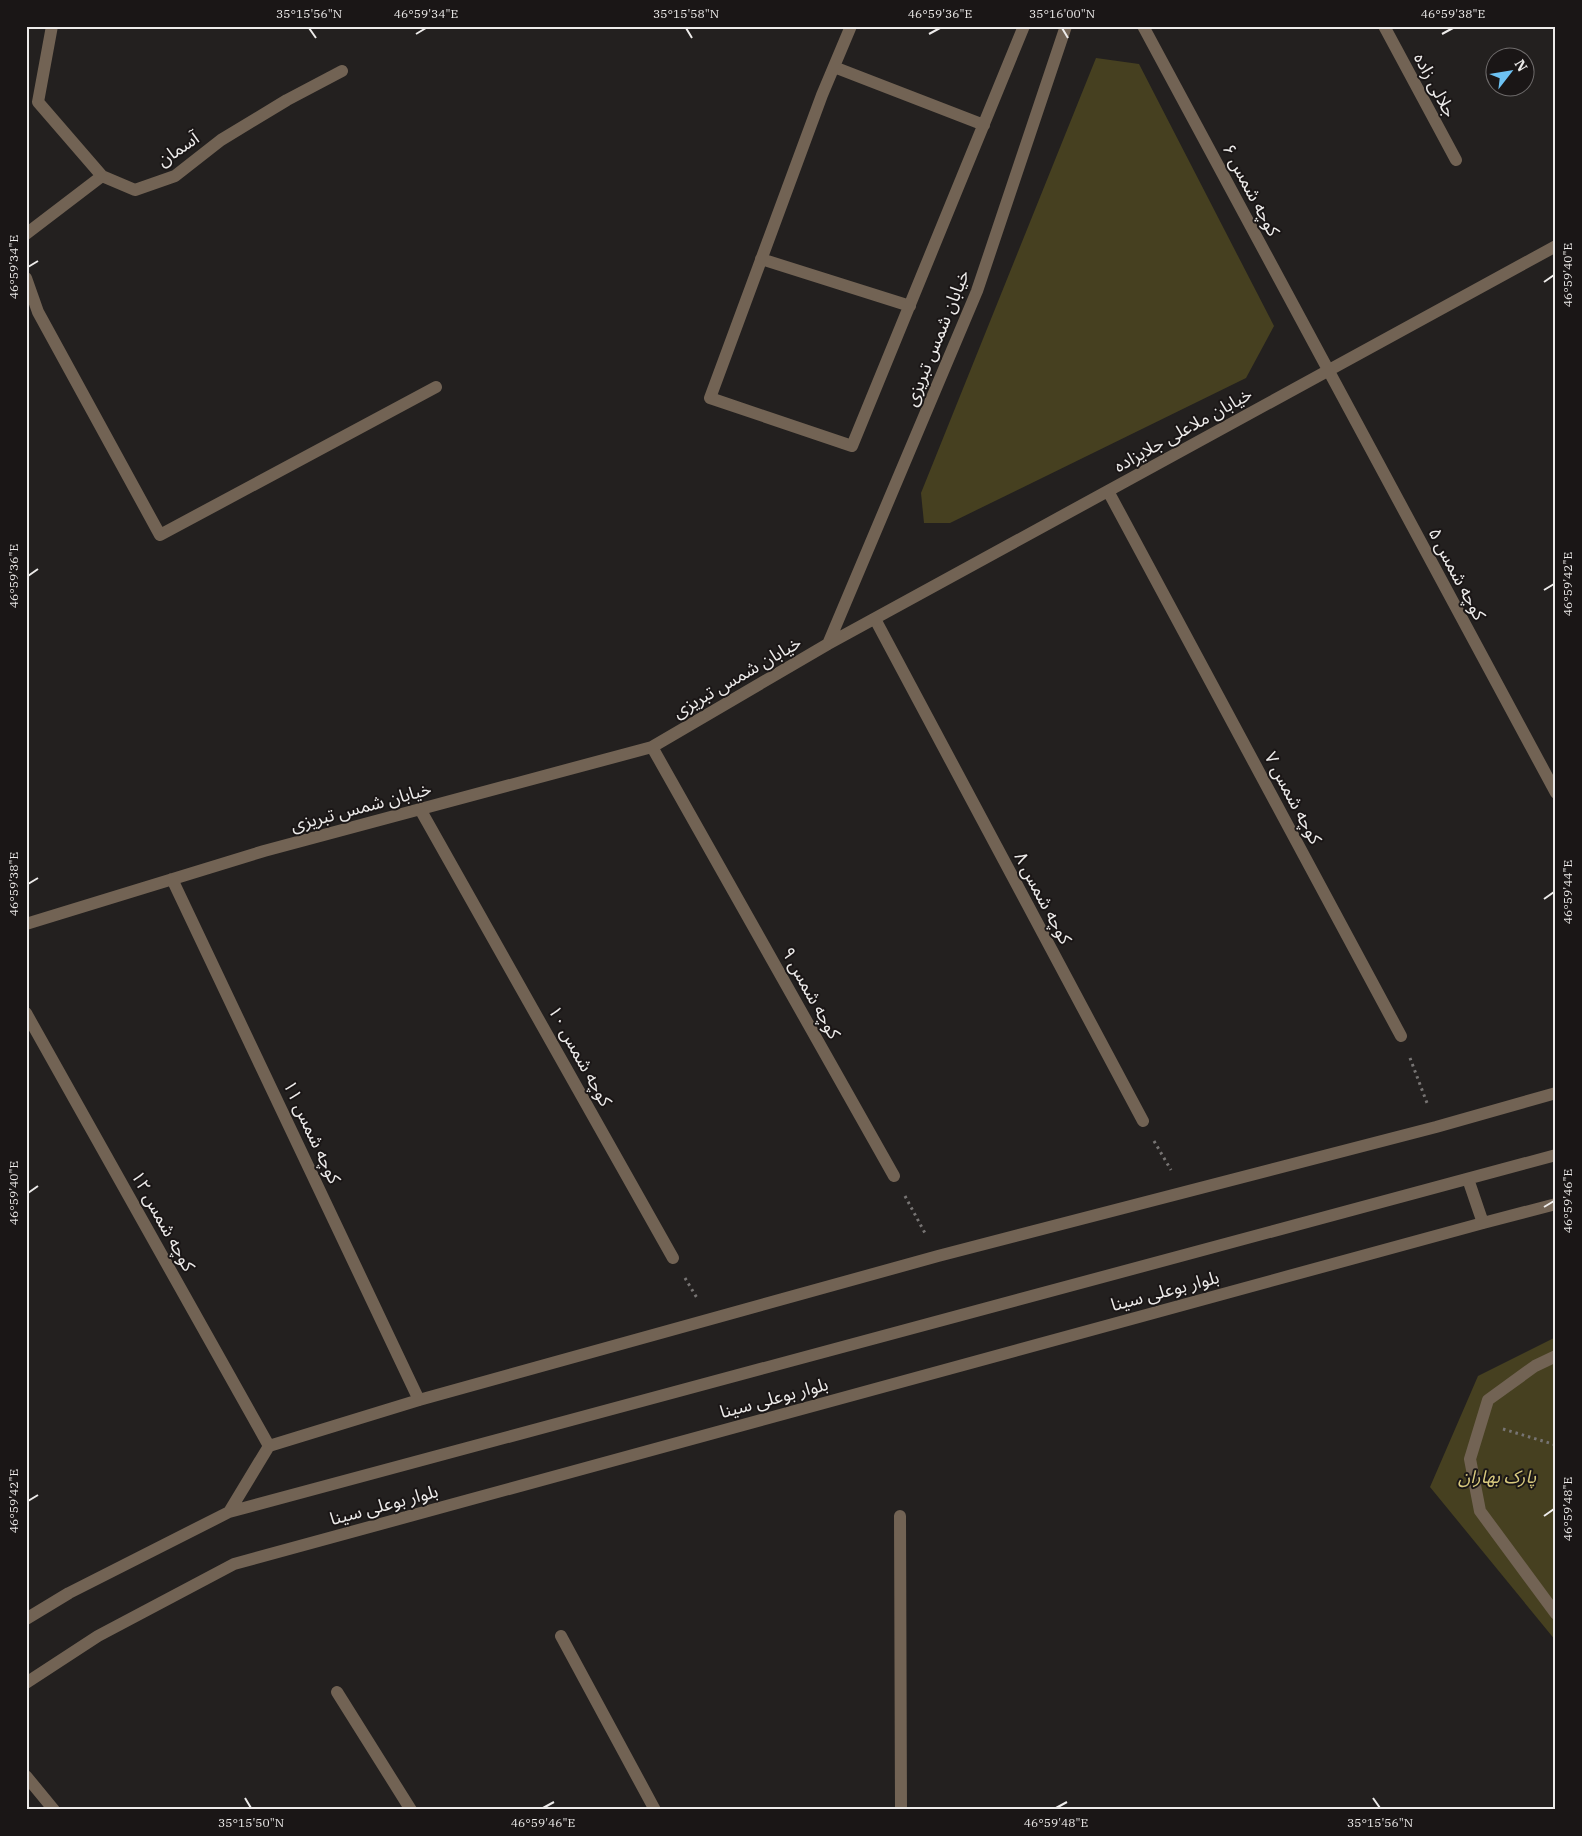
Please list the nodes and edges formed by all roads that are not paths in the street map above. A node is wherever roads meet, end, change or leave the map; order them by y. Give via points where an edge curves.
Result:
1 (52, 26) edge
2 (851, 26) edge
3 (1024, 26) edge
4 (1066, 26) edge
5 (1143, 26) edge
6 (1384, 26) edge
7 (834, 67) junction
8 (342, 71) dead end
9 (984, 125) junction
10 (1456, 160) dead end
11 (102, 176) junction
12 (26, 234) edge
13 (1555, 249) edge
14 (762, 259) junction
15 (26, 278) edge
16 (910, 306) junction
17 (1328, 371) junction
18 (436, 387) dead end
19 (1108, 491) junction
20 (875, 619) junction
21 (828, 644) junction
22 (652, 747) junction
23 (1556, 793) edge
24 (420, 809) junction
25 (172, 879) junction
26 (26, 924) edge
27 (26, 1013) edge
28 (1401, 1036) road end
29 (1556, 1094) edge
30 (1143, 1121) road end
31 (1556, 1155) edge
32 (894, 1176) road end
33 (1468, 1180) junction
34 (1556, 1204) edge
35 (1483, 1223) junction
36 (673, 1258) road end
37 (1556, 1356) edge
38 (419, 1400) junction
39 (270, 1446) junction
40 (229, 1512) junction
41 (900, 1516) dead end
42 (1556, 1614) edge
43 (26, 1618) edge
44 (561, 1636) dead end
45 (26, 1683) edge
46 (338, 1692) dead end
47 (26, 1776) edge
48 (54, 1810) edge
49 (411, 1810) edge
50 (655, 1810) edge
51 (901, 1810) edge

1 - 11 street, آسمان via 38,102
2 - 7 street
3 - 9 street
4 - 21 street, خیابان شمس تبریزی via 977,291
5 - 17 street, کوچه شمس ۶
6 - 10 street, جلالی زاده
7 - 9 street
7 - 14 street
8 - 11 street, آسمان via 221,140 175,176 135,190
9 - 16 street
11 - 12 street
13 - 17 street, خیابان ملاعلی جلایزاده
14 - 16 street
14 - 16 street via 710,398 852,446
15 - 18 street via 38,312 160,535
17 - 19 street, خیابان ملاعلی جلایزاده
17 - 23 street, کوچه شمس ۵
19 - 20 street, خیابان ملاعلی جلایزاده
19 - 28 street, کوچه شمس ۷
20 - 21 street, خیابان ملاعلی جلایزاده
20 - 30 street, کوچه شمس ۸
21 - 22 street, خیابان شمس تبریزی
22 - 24 street, خیابان شمس تبریزی
22 - 32 street, کوچه شمس ۹
24 - 25 street, خیابان شمس تبریزی
24 - 36 street, کوچه شمس ۱۰
25 - 26 street, خیابان شمس تبریزی
25 - 38 street, کوچه شمس ۱۱
27 - 39 street, کوچه شمس ۱۲
29 - 38 street via 938,1256
31 - 33 street, بلوار بوعلی سینا
33 - 35 street
33 - 40 street, بلوار بوعلی سینا
34 - 35 street, بلوار بوعلی سینا
35 - 45 street, بلوار بوعلی سینا via 234,1564 98,1636
37 - 42 street via 1535,1366 1488,1400 1470,1459 1480,1510
38 - 39 street
39 - 40 street
40 - 43 street, بلوار بوعلی سینا
41 - 51 street
44 - 50 street
46 - 49 street
47 - 48 street

